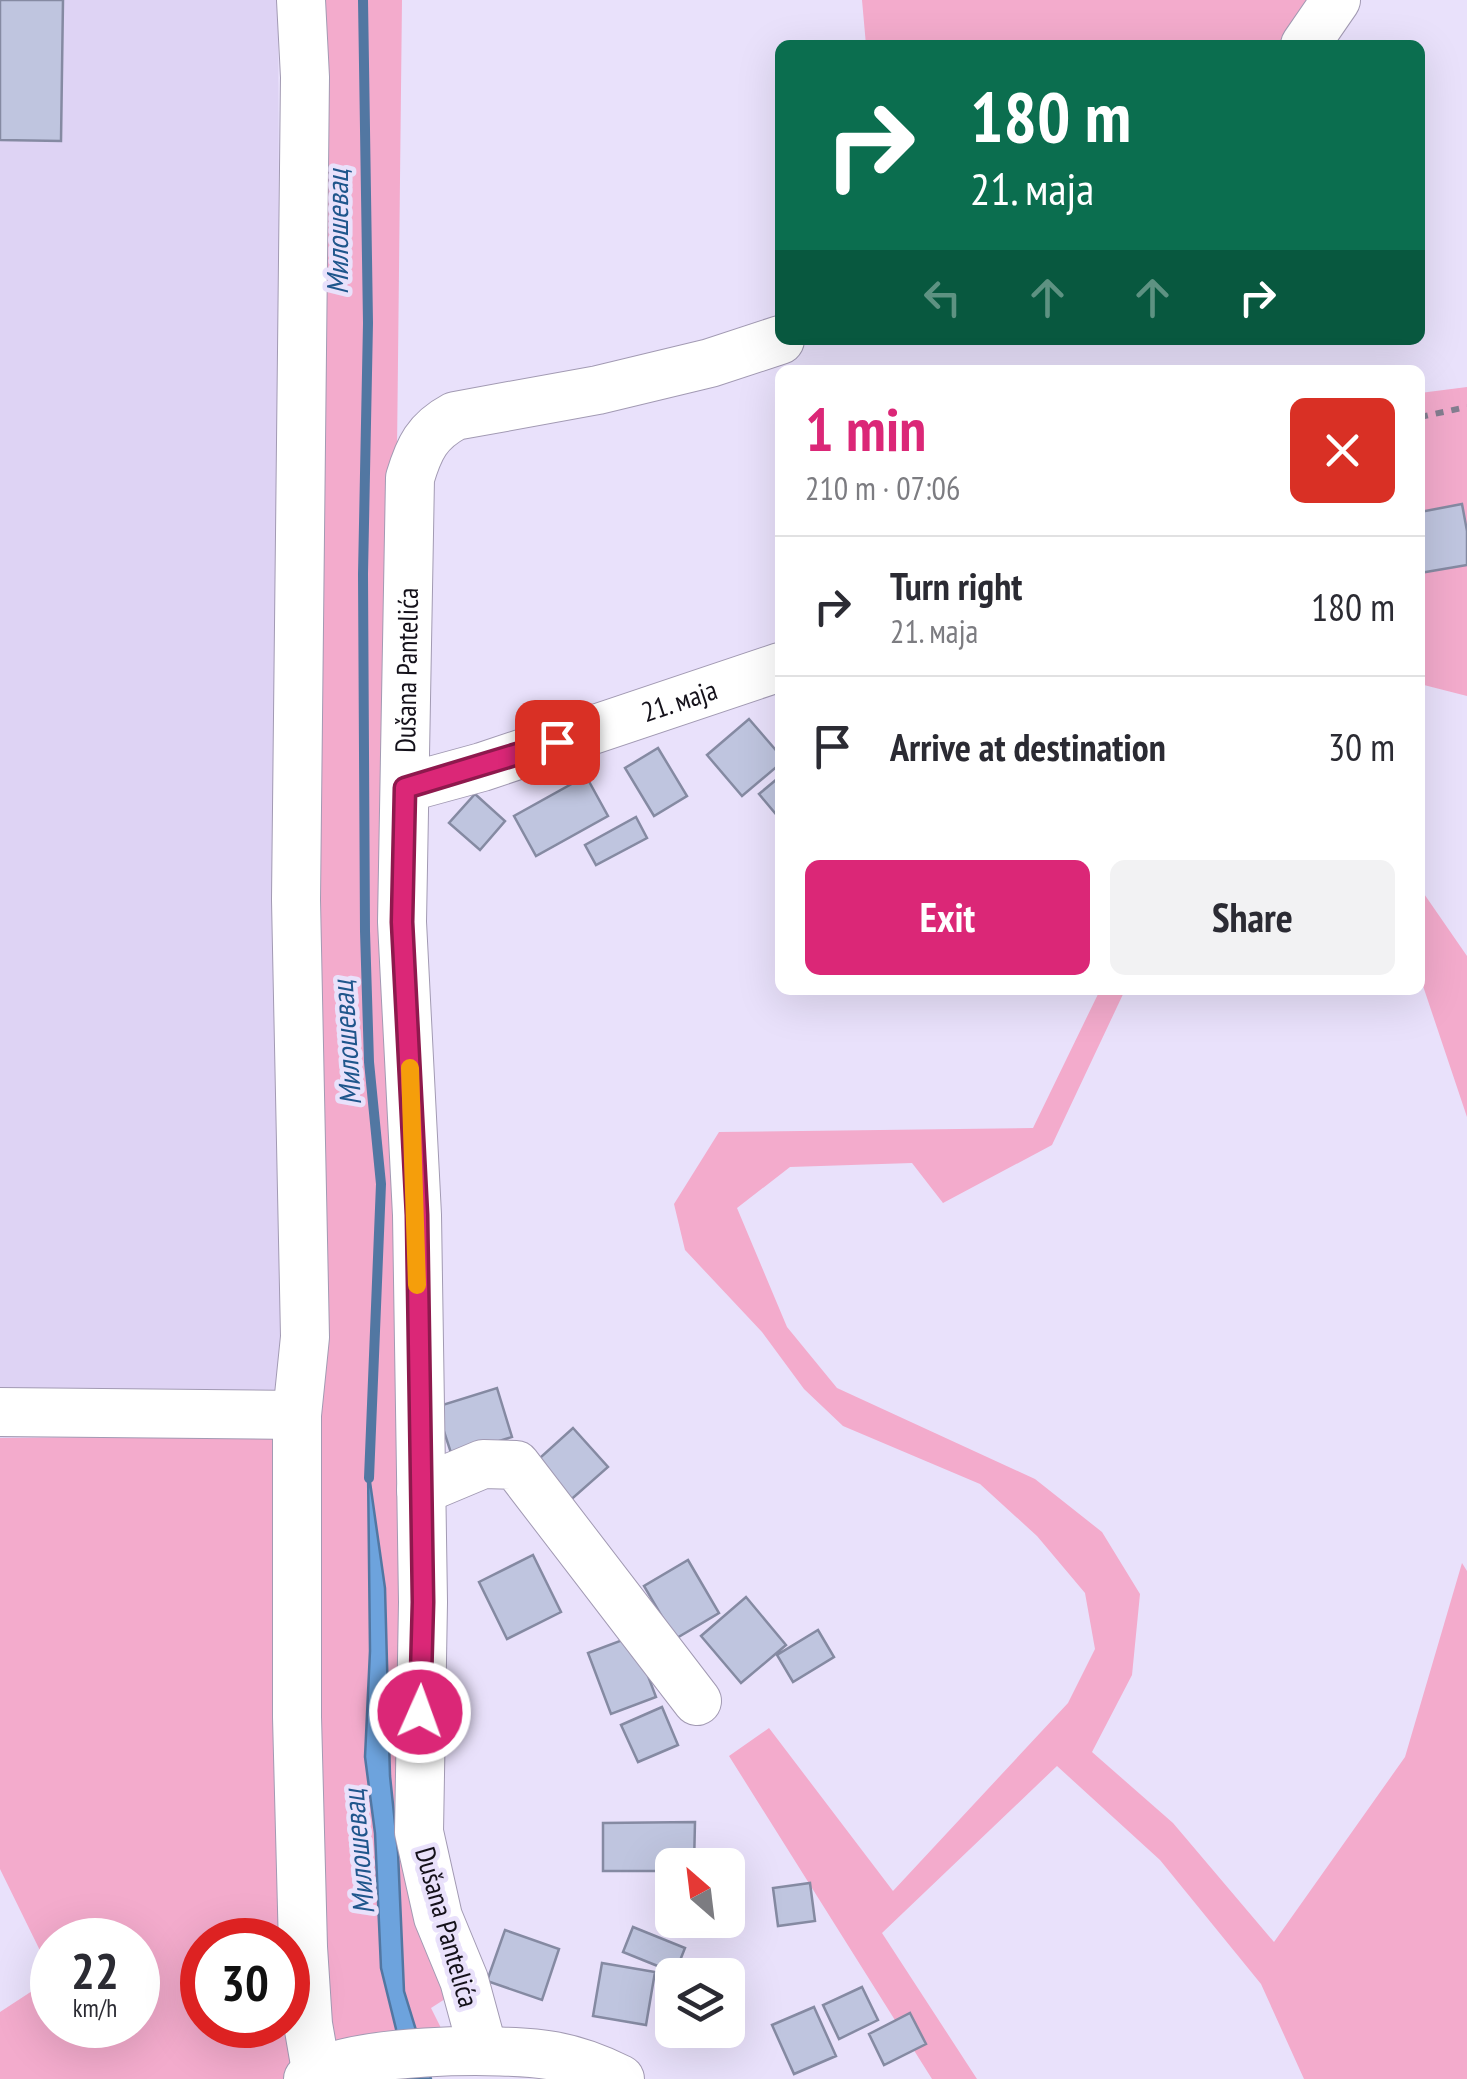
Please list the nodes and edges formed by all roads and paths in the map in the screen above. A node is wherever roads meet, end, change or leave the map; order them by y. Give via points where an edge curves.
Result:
1 (301, 0) edge
2 (1336, 0) edge
3 (1308, 40) edge
4 (775, 342) edge
5 (1467, 406) edge
6 (1425, 416) edge
7 (775, 669) edge
8 (405, 788) junction
9 (0, 1412) edge
10 (297, 1415) junction
11 (420, 1490) junction
12 (697, 1701) dead end
13 (467, 2051) junction
14 (327, 2070) edge
15 (620, 2079) edge

1 - 10 street via 296,900 305,1337
2 - 3 street
4 - 8 street, Dušana Pantelića via 598,390 455,416 420,446 410,478
5 - 6 path
7 - 8 street, 21. маја
8 - 11 street, Dušana Pantelića via 402,922 417,1215
9 - 10 street
10 - 14 street via 303,1947 308,2024
11 - 12 street via 483,1464 516,1465
11 - 13 street, Dušana Pantelića via 419,1832 438,1917 464,1980
13 - 14 street
13 - 15 street via 553,2056

